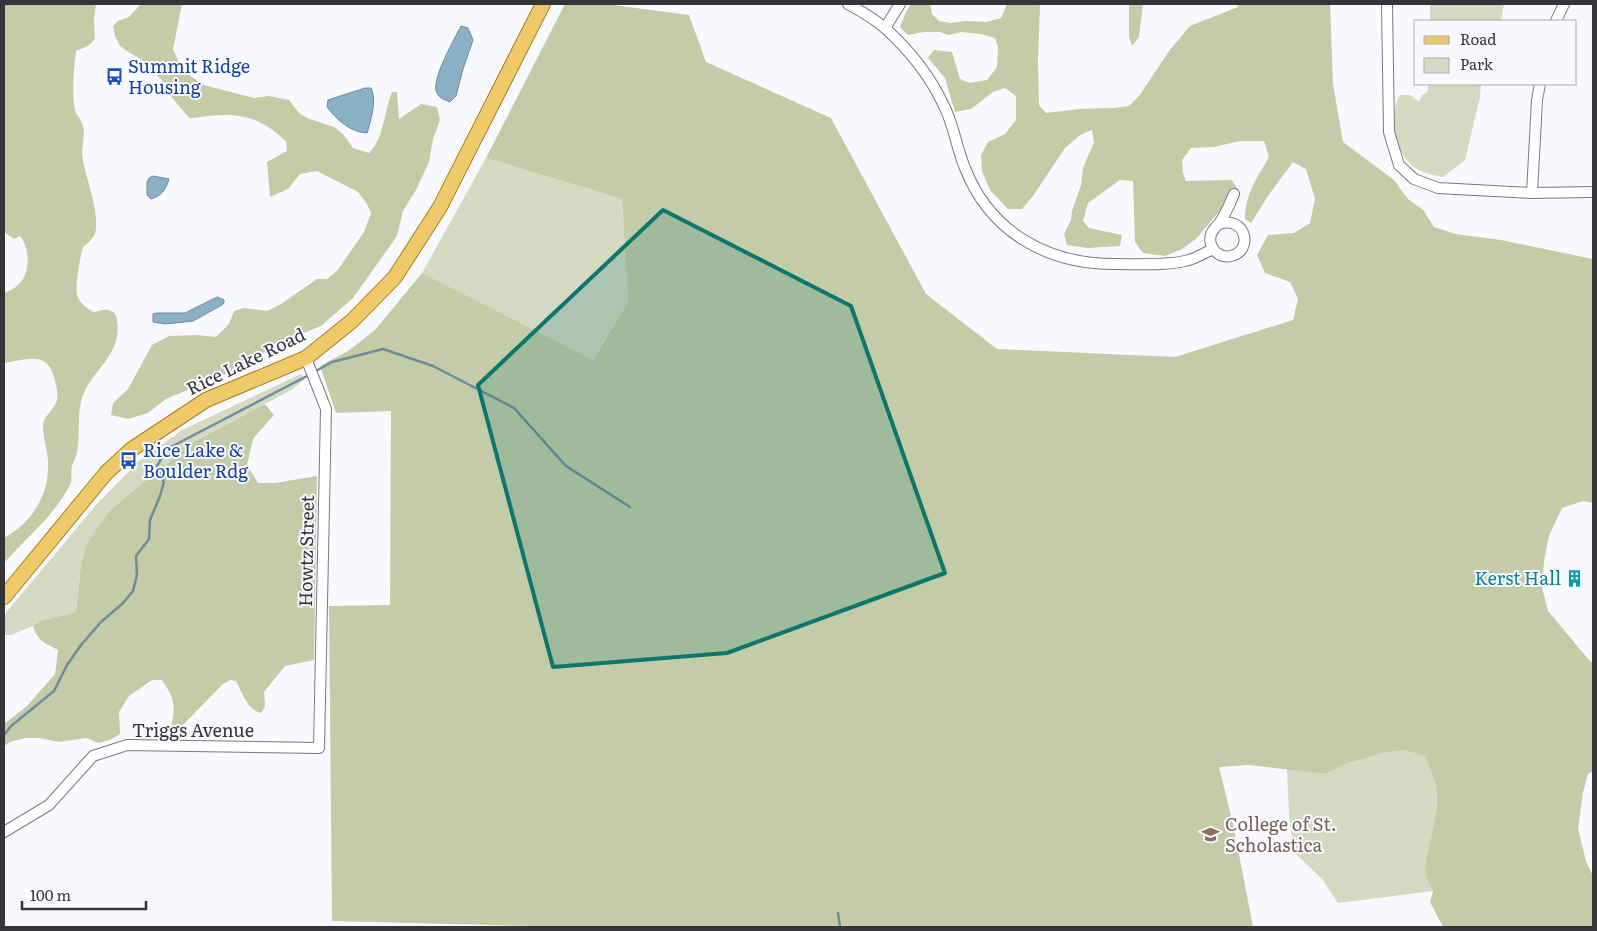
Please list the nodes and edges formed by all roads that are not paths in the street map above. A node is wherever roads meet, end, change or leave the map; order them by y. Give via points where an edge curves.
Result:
1 (543, 4) edge
2 (848, 4) edge
3 (900, 4) edge
4 (1387, 4) edge
5 (1564, 4) edge
6 (1556, 20) edge
7 (885, 28) junction
8 (1540, 85) edge
9 (1593, 192) edge
10 (1532, 193) junction
11 (1234, 194) dead end
12 (1219, 224) junction
13 (1213, 249) junction
14 (306, 358) junction
15 (4, 597) edge
16 (319, 748) joint
17 (4, 832) edge

1 - 14 main road, Rice Lake Road via 440,207 396,277 352,321
2 - 7 street
3 - 7 street
4 - 10 street via 1389,132 1399,165 1414,179 1438,188
5 - 6 street
7 - 13 street via 924,72 944,105 975,190 990,211 1021,239 1057,256 1101,264 1187,261
8 - 10 street
9 - 10 street
11 - 12 street
12 - 13 street via 1210,238
12 - 13 street via 1236,224 1243,233 1244,244 1233,256 1222,256
14 - 15 main road, Rice Lake Road via 206,400 132,449 106,473
14 - 16 street, Howtz Street via 326,409
16 - 17 street, Triggs Avenue via 127,745 93,756 49,805

